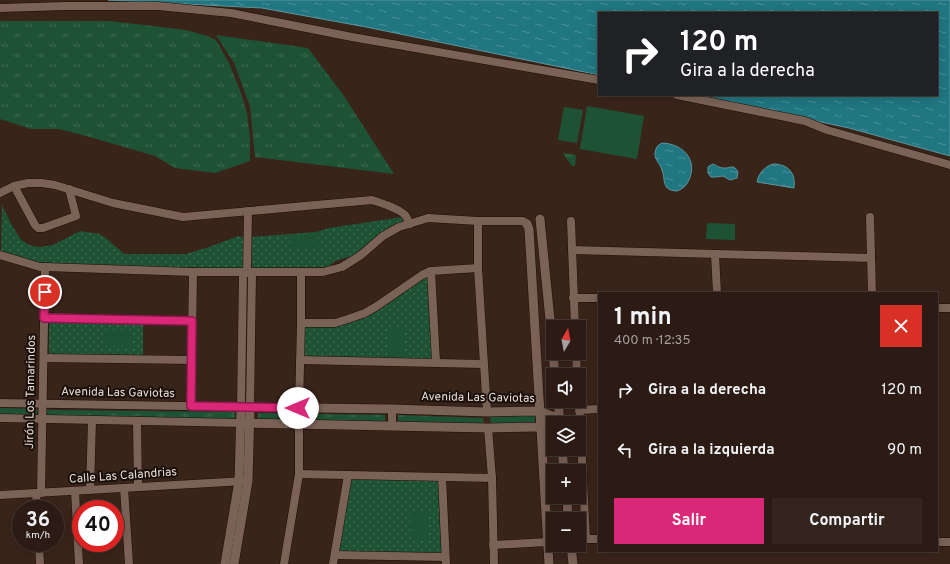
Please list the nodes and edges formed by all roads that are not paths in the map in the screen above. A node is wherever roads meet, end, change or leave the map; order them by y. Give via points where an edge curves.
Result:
1 (0, 8) edge
2 (598, 80) edge
3 (682, 96) edge
4 (950, 165) edge
5 (14, 186) junction
6 (69, 190) junction
7 (0, 193) edge
8 (248, 212) junction
9 (870, 218) dead end
10 (540, 219) dead end
11 (571, 221) dead end
12 (478, 222) junction
13 (410, 224) junction
14 (527, 224) joint
15 (572, 250) junction
16 (715, 254) junction
17 (0, 255) edge
18 (871, 258) junction
19 (45, 267) junction
20 (478, 268) junction
21 (431, 271) junction
22 (193, 272) junction
23 (301, 272) junction
24 (248, 273) junction
25 (717, 292) edge
26 (872, 292) edge
27 (573, 298) junction
28 (598, 298) edge
29 (938, 308) edge
30 (950, 308) edge
31 (44, 318) junction
32 (550, 320) edge
33 (575, 320) edge
34 (192, 321) junction
35 (301, 323) junction
36 (44, 358) junction
37 (192, 360) junction
38 (300, 360) junction
39 (436, 362) junction
40 (483, 364) junction
41 (0, 403) edge
42 (43, 404) junction
43 (191, 406) junction
44 (245, 407) junction
45 (298, 408) junction
46 (392, 409) junction
47 (598, 409) edge
48 (539, 410) junction
49 (579, 410) joint
50 (487, 412) junction
51 (550, 416) edge
52 (0, 418) edge
53 (43, 419) junction
54 (92, 420) junction
55 (137, 421) junction
56 (245, 423) junction
57 (299, 424) junction
58 (546, 425) edge
59 (392, 426) junction
60 (540, 427) junction
61 (488, 428) junction
62 (299, 474) junction
63 (348, 475) junction
64 (442, 477) junction
65 (492, 478) junction
66 (244, 481) junction
67 (138, 487) junction
68 (124, 488) junction
69 (90, 490) junction
70 (75, 491) junction
71 (39, 493) junction
72 (0, 495) edge
73 (38, 500) edge
74 (548, 512) edge
75 (581, 512) edge
76 (586, 539) edge
77 (598, 539) edge
78 (546, 542) edge
79 (938, 542) edge
80 (950, 542) edge
81 (494, 545) junction
82 (39, 552) edge
83 (548, 552) edge
84 (572, 552) edge
85 (335, 555) junction
86 (446, 560) edge
87 (40, 564) edge
88 (79, 564) edge
89 (128, 564) edge
90 (226, 564) edge
91 (234, 564) edge
92 (284, 564) edge
93 (334, 564) edge
94 (494, 564) edge
95 (549, 564) edge
96 (573, 564) edge

1 - 2 street via 158,6 231,13
3 - 4 street via 805,121
5 - 6 street via 28,182 42,183
5 - 6 street via 38,228 76,216
5 - 7 street
6 - 8 street via 113,203 183,217
8 - 13 street via 372,200 406,215
8 - 24 street
9 - 18 street
10 - 32 street
11 - 15 street
12 - 13 street via 428,218
12 - 14 street via 523,221
12 - 20 street
13 - 23 street via 383,236 361,256 342,267 323,272
14 - 48 street
15 - 16 street
15 - 27 street
16 - 18 street
16 - 25 street
17 - 19 street
18 - 26 street
19 - 22 street
19 - 31 street, Jirón Los Tamarindos
20 - 21 street
20 - 40 street
21 - 35 street via 364,313 335,323
21 - 39 street
22 - 24 street
22 - 34 street
23 - 24 street
23 - 35 street
24 - 44 street
27 - 28 street
27 - 33 street
29 - 30 street
31 - 34 street
31 - 36 street, Jirón Los Tamarindos
34 - 37 street
35 - 38 street
36 - 37 street
36 - 42 street, Jirón Los Tamarindos
37 - 43 street
38 - 39 street
38 - 45 street
39 - 40 street
40 - 50 street
41 - 42 street, Avenida Las Gaviotas
42 - 43 street, Avenida Las Gaviotas
42 - 53 street, Jirón Los Tamarindos
43 - 44 street, Avenida Las Gaviotas
44 - 45 street, Avenida Las Gaviotas
44 - 56 street
45 - 46 street, Avenida Las Gaviotas
46 - 50 street, Avenida Las Gaviotas
46 - 59 street
47 - 49 street
48 - 50 street, Avenida Las Gaviotas
48 - 51 street, Avenida Las Gaviotas
48 - 60 street
49 - 75 street
52 - 53 street
53 - 54 street
53 - 71 street, Jirón Los Tamarindos
54 - 55 street
54 - 69 street
55 - 56 street
55 - 67 street
56 - 57 street
56 - 66 street
57 - 59 street
57 - 62 street
58 - 60 street
59 - 61 street
60 - 61 street
60 - 74 street
61 - 65 street
62 - 63 street
62 - 92 street
63 - 64 street
63 - 85 street
64 - 65 street
64 - 86 street
65 - 81 street
66 - 67 street, Calle Las Calandrias
66 - 90 street
66 - 91 street
67 - 68 street, Calle Las Calandrias
68 - 69 street, Calle Las Calandrias
68 - 89 street
69 - 70 street, Calle Las Calandrias
70 - 71 street, Calle Las Calandrias
70 - 88 street
71 - 72 street, Calle Las Calandrias
71 - 73 street, Jirón Los Tamarindos
76 - 77 street
78 - 81 street
79 - 80 street
81 - 94 street
82 - 87 street
83 - 95 street
84 - 96 street
85 - 86 street
85 - 93 street

